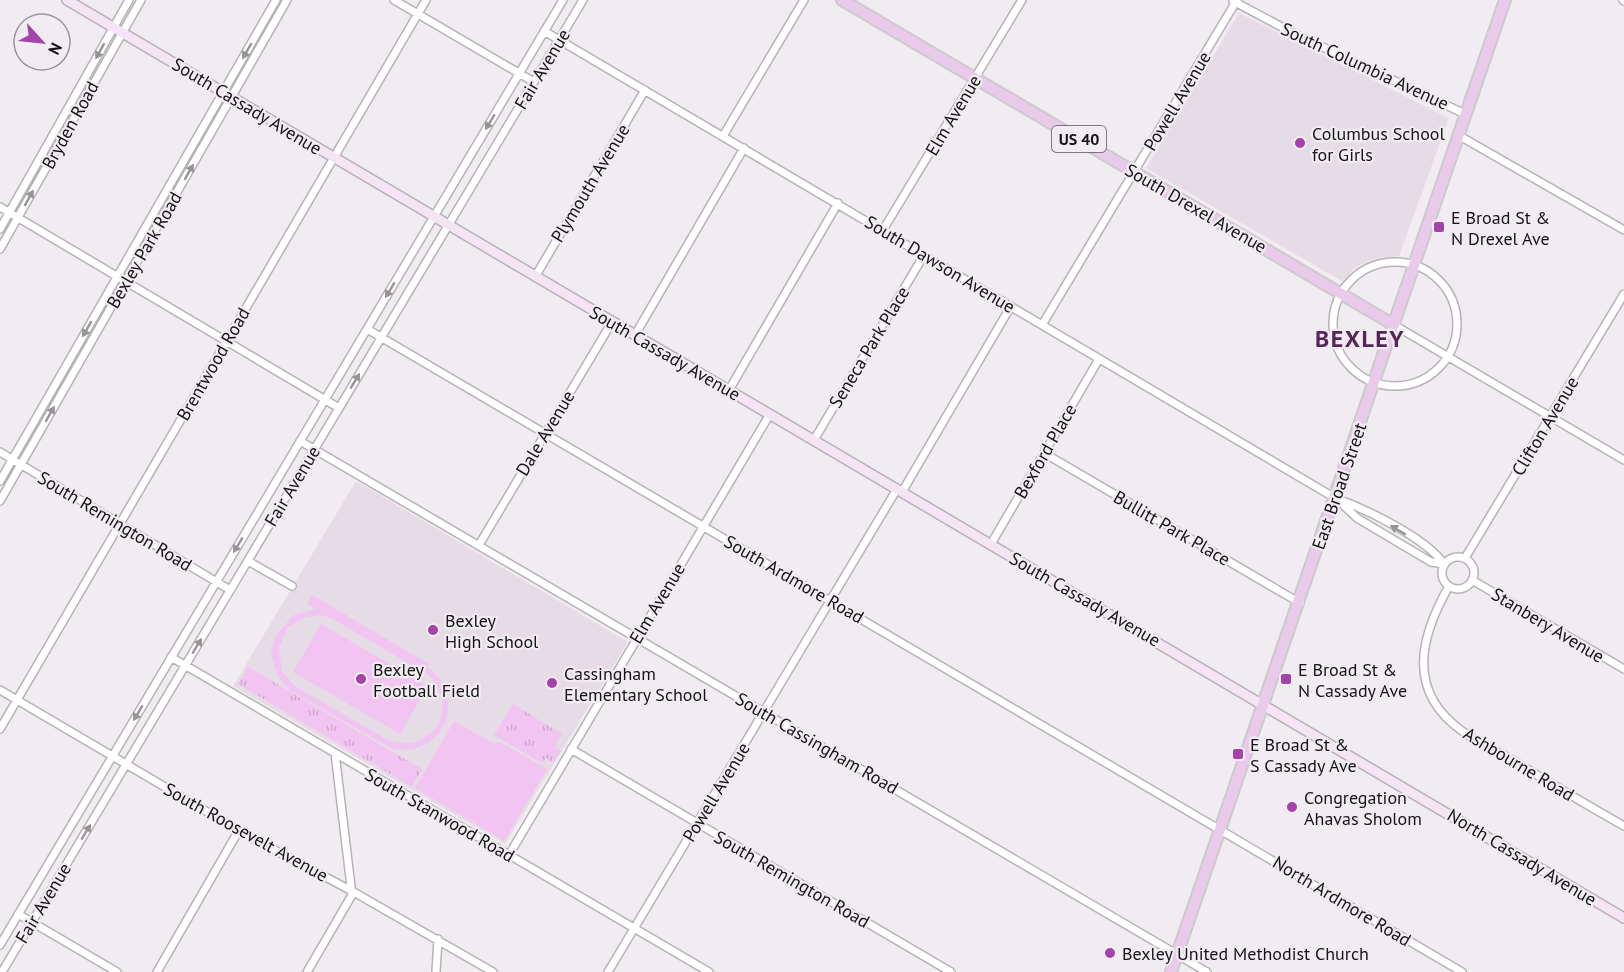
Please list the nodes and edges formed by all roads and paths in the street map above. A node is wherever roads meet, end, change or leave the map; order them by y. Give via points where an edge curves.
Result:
1 (67, 0) edge
2 (129, 0) edge
3 (141, 0) edge
4 (276, 0) edge
5 (287, 0) edge
6 (394, 0) edge
7 (426, 0) edge
8 (563, 0) edge
9 (582, 0) edge
10 (804, 0) edge
11 (842, 0) edge
12 (1022, 0) edge
13 (1505, 0) edge
14 (1235, 1) edge
15 (417, 15) junction
16 (118, 30) junction
17 (544, 31) junction
18 (559, 39) junction
19 (519, 73) junction
20 (975, 78) junction
21 (534, 82) junction
22 (645, 90) junction
23 (227, 94) junction
24 (1466, 114) junction
25 (1458, 135) junction
26 (723, 136) junction
27 (744, 148) junction
28 (333, 158) junction
29 (1134, 172) junction
30 (838, 203) junction
31 (0, 207) edge
32 (9, 212) junction
33 (433, 217) junction
34 (18, 218) junction
35 (448, 226) junction
36 (0, 229) edge
37 (883, 230) junction
38 (1624, 230) edge
39 (0, 249) edge
40 (924, 255) junction
41 (1415, 266) junction
42 (117, 277) junction
43 (535, 277) junction
44 (126, 281) junction
45 (1341, 293) junction
46 (1624, 294) edge
47 (1011, 306) junction
48 (612, 322) junction
49 (1042, 325) junction
50 (1394, 325) junction
51 (367, 329) junction
52 (635, 335) junction
53 (381, 337) junction
54 (226, 341) junction
55 (1447, 356) junction
56 (1099, 358) junction
57 (1374, 382) junction
58 (729, 390) junction
59 (325, 400) junction
60 (339, 408) junction
61 (770, 414) junction
62 (1550, 417) junction
63 (546, 434) junction
64 (814, 440) junction
65 (300, 441) junction
66 (314, 449) junction
67 (0, 452) edge
68 (1044, 453) junction
69 (12, 459) junction
70 (1624, 460) edge
71 (21, 464) junction
72 (0, 481) edge
73 (899, 490) junction
74 (1335, 498) junction
75 (0, 501) edge
76 (120, 523) junction
77 (703, 526) junction
78 (991, 544) junction
79 (479, 545) junction
80 (1465, 558) junction
81 (248, 561) junction
82 (1444, 564) junction
83 (1472, 580) junction
84 (216, 582) junction
85 (292, 586) dead end
86 (1449, 586) junction
87 (230, 590) junction
88 (831, 601) junction
89 (1300, 603) junction
90 (636, 638) junction
91 (171, 657) junction
92 (185, 666) junction
93 (1624, 669) edge
94 (0, 690) edge
95 (17, 700) junction
96 (1265, 705) junction
97 (764, 712) junction
98 (0, 729) edge
99 (571, 749) junction
100 (334, 753) junction
101 (112, 757) junction
102 (126, 765) junction
103 (698, 823) junction
104 (1624, 826) edge
105 (239, 830) junction
106 (1221, 830) junction
107 (508, 855) junction
108 (352, 891) junction
109 (18, 914) junction
110 (1624, 918) edge
111 (32, 922) junction
112 (634, 928) junction
113 (438, 939) junction
114 (0, 945) edge
115 (1178, 954) junction
116 (2, 972) edge
117 (117, 972) edge
118 (157, 972) edge
119 (307, 972) edge
120 (436, 972) edge
121 (493, 972) edge
122 (608, 972) edge
123 (710, 972) edge
124 (951, 972) edge
125 (1172, 972) edge
126 (1207, 972) edge
127 (1462, 972) edge

1 - 16 street, South Cassady Avenue
2 - 16 street, Bryden Road
3 - 16 street, Bryden Road
4 -> 23 street, Bexley Park Road
5 - 23 street, Bexley Park Road
6 - 15 street
7 - 15 street, Brentwood Road
8 - 17 street, Fair Avenue
9 - 18 street, Fair Avenue
10 - 26 street
11 - 20 main road, South Drexel Avenue / US 40
12 - 20 street, Elm Avenue
13 - 24 main road, East Broad Street
14 - 24 street, South Columbia Avenue via 1293,33
14 - 29 street, Powell Avenue
15 - 19 street
15 - 28 street, Brentwood Road
16 - 23 street, South Cassady Avenue
16 -> 32 street, Bryden Road
34 -> 16 street, Bryden Road
17 - 18 street, South Dawson Avenue
17 - 19 street, Fair Avenue
18 - 21 street, Fair Avenue
18 - 22 street, South Dawson Avenue
19 - 21 street
19 -> 33 street, Fair Avenue
20 - 29 main road, South Drexel Avenue / US 40
20 - 37 street, Elm Avenue
21 - 35 street, Fair Avenue
22 - 26 street, South Dawson Avenue
22 - 43 street, Plymouth Avenue
23 - 28 street, South Cassady Avenue
23 - 42 street, Bexley Park Road
44 -> 23 street, Bexley Park Road
24 - 25 main road, East Broad Street
25 - 38 street
25 - 41 main road, East Broad Street
26 - 27 street, South Dawson Avenue
27 - 30 street, South Dawson Avenue
27 - 52 street
28 - 33 street, South Cassady Avenue
28 - 54 street, Brentwood Road
29 - 45 main road, South Drexel Avenue / US 40
29 - 49 street, Powell Avenue
30 - 37 street, South Dawson Avenue
30 - 58 street
31 - 32 street
32 - 34 street
32 - 36 street, Bryden Road
33 - 35 street, South Cassady Avenue
33 -> 51 street, Fair Avenue
34 - 39 street, Bryden Road
34 - 42 street
35 - 43 street, South Cassady Avenue
35 - 53 street, Fair Avenue
37 - 40 street, South Dawson Avenue
40 - 47 street, South Dawson Avenue
40 - 64 street, Seneca Park Place
41 - 45 street via 1393,262 1373,266 1354,277
41 - 50 main road, East Broad Street
41 - 55 street via 1438,280 1453,303 1456,330
42 - 44 street
42 -> 69 street, Bexley Park Road
43 - 48 street, South Cassady Avenue
44 - 54 street
71 -> 44 street, Bexley Park Road
45 - 50 main road, South Drexel Avenue / US 40
45 - 57 street via 1333,317 1334,339 1352,370
46 - 62 street, Clifton Avenue
47 - 49 street, South Dawson Avenue
47 - 73 street, Powell Avenue
48 - 52 street, South Cassady Avenue
48 - 63 street, Dale Avenue
49 - 56 street, South Dawson Avenue
50 - 55 street
50 - 57 main road, East Broad Street
51 - 53 street, South Ardmore Road
51 - 59 street, Fair Avenue
52 - 58 street, South Cassady Avenue
60 -> 53 street, Fair Avenue
53 - 63 street, South Ardmore Road
54 - 59 street
54 - 76 street, Brentwood Road
55 - 57 street via 1432,373 1416,382 1395,386
55 - 62 street
56 - 68 street, Bexford Place
56 - 74 street, South Dawson Avenue
57 - 74 main road, East Broad Street
58 - 61 street, South Cassady Avenue
59 - 60 street
59 - 65 street, Fair Avenue
60 - 66 street, Fair Avenue
61 - 64 street, South Cassady Avenue
61 - 77 street, Elm Avenue
62 - 70 street
62 - 80 street, Clifton Avenue
63 - 77 street, South Ardmore Road
63 - 79 street, Dale Avenue
64 - 73 street, South Cassady Avenue
65 - 66 street, South Cassingham Road
65 -> 84 street, Fair Avenue
66 - 79 street, South Cassingham Road
66 - 81 street, Fair Avenue
67 - 69 street, South Remington Road
68 - 78 street, Bexford Place
68 - 89 street, Bullitt Park Place
69 - 71 street, South Remington Road
69 - 72 street, Bexley Park Road
71 - 75 street, Bexley Park Road
71 - 76 street, South Remington Road
73 - 78 street, South Cassady Avenue
73 - 88 street, Powell Avenue
74 - 82 street via 1357,518 1431,562
82 -> 74 street via 1436,553 1363,508
74 - 89 main road, East Broad Street
76 - 84 street, South Remington Road
76 - 95 street, Brentwood Road
77 - 88 street, South Ardmore Road
77 - 90 street, Elm Avenue
78 - 96 street, South Cassady Avenue
79 - 90 street, South Cassingham Road
80 - 82 street via 1455,557
80 - 83 street via 1472,565
81 - 85 street
81 - 87 street, Fair Avenue
82 - 86 street via 1443,577
83 - 86 street via 1459,589
83 - 93 street, Stanbery Avenue
84 - 87 street, South Remington Road
84 - 91 street, Fair Avenue
86 - 104 street, Ashbourne Road via 1430,621 1423,651 1426,683 1439,709 1462,731
92 -> 87 street, Fair Avenue
88 - 97 street, Powell Avenue
88 - 106 street, South Ardmore Road
89 - 96 main road, East Broad Street
90 - 97 street, South Cassingham Road
90 - 99 street, Elm Avenue
91 - 92 street, South Stanwood Road
91 -> 101 street, Fair Avenue
92 - 100 street, South Stanwood Road
92 - 102 street, Fair Avenue
94 - 95 street, South Roosevelt Avenue
95 - 98 street, Brentwood Road
95 - 101 street, South Roosevelt Avenue
96 - 106 main road, East Broad Street
96 - 110 street, North Cassady Avenue
97 - 103 street, Powell Avenue
97 - 115 street, South Cassingham Road
99 - 103 street, South Remington Road
99 - 107 street, Elm Avenue
100 - 107 street, South Stanwood Road
100 - 108 street
101 - 102 street, South Roosevelt Avenue
101 - 109 street, Fair Avenue
102 - 105 street, South Roosevelt Avenue
111 -> 102 street, Fair Avenue
103 - 112 street, Powell Avenue
103 - 124 street, South Remington Road
105 - 108 street, South Roosevelt Avenue
105 - 118 street
106 - 115 main road, East Broad Street
106 - 127 street, North Ardmore Road
107 - 112 street, South Stanwood Road
108 - 113 street, South Roosevelt Avenue
108 - 119 street
109 - 111 street
109 - 114 street, Fair Avenue
111 - 116 street, Fair Avenue
111 - 117 street
112 - 122 street, Powell Avenue
112 - 123 street, South Stanwood Road
113 - 120 street
113 - 121 street, South Roosevelt Avenue
115 - 125 main road, East Broad Street
115 - 126 street, South Cassingham Road

